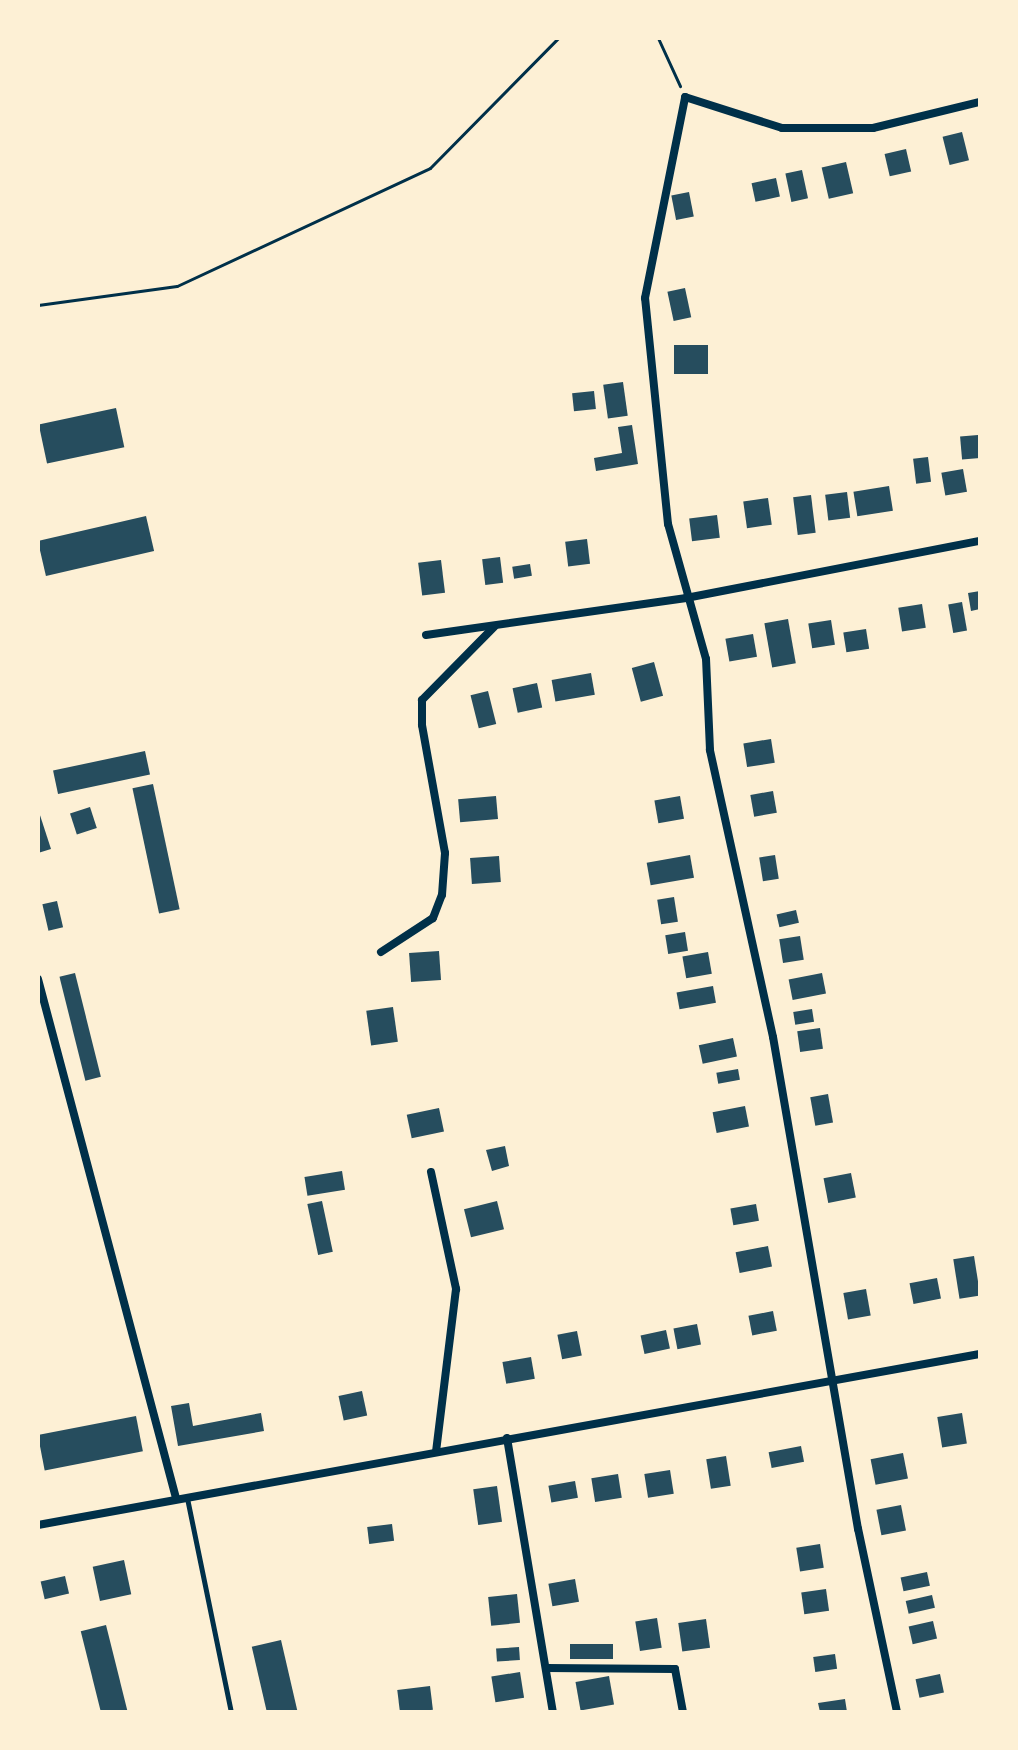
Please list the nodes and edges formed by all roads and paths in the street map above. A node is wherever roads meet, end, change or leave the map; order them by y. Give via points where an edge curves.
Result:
1 (558, 38) edge
2 (658, 38) edge
3 (685, 97) junction
4 (980, 102) edge
5 (38, 305) edge
6 (980, 541) edge
7 (686, 598) junction
8 (496, 625) junction
9 (426, 635) dead end
10 (381, 952) dead end
11 (38, 979) edge
12 (431, 1172) dead end
13 (980, 1354) edge
14 (834, 1379) junction
15 (507, 1438) junction
16 (436, 1451) junction
17 (181, 1497) junction
18 (38, 1525) edge
19 (546, 1668) junction
20 (231, 1712) edge
21 (553, 1712) edge
22 (683, 1712) edge
23 (897, 1712) edge

1 - 5 path via 430,168 177,286
2 - 3 path
3 - 4 street via 782,128 873,128
3 - 7 street via 645,298 668,524
6 - 7 street
7 - 8 street
7 - 14 street via 706,659 710,750 773,1037
8 - 9 street
8 - 10 street via 422,700 445,853 442,895 433,918
11 - 17 street
12 - 16 street via 456,1289
13 - 14 street
14 - 15 street
14 - 23 street via 858,1529
15 - 16 street
15 - 19 street
16 - 17 street
17 - 18 street
17 - 20 lane
19 - 21 street
19 - 22 street via 675,1669

